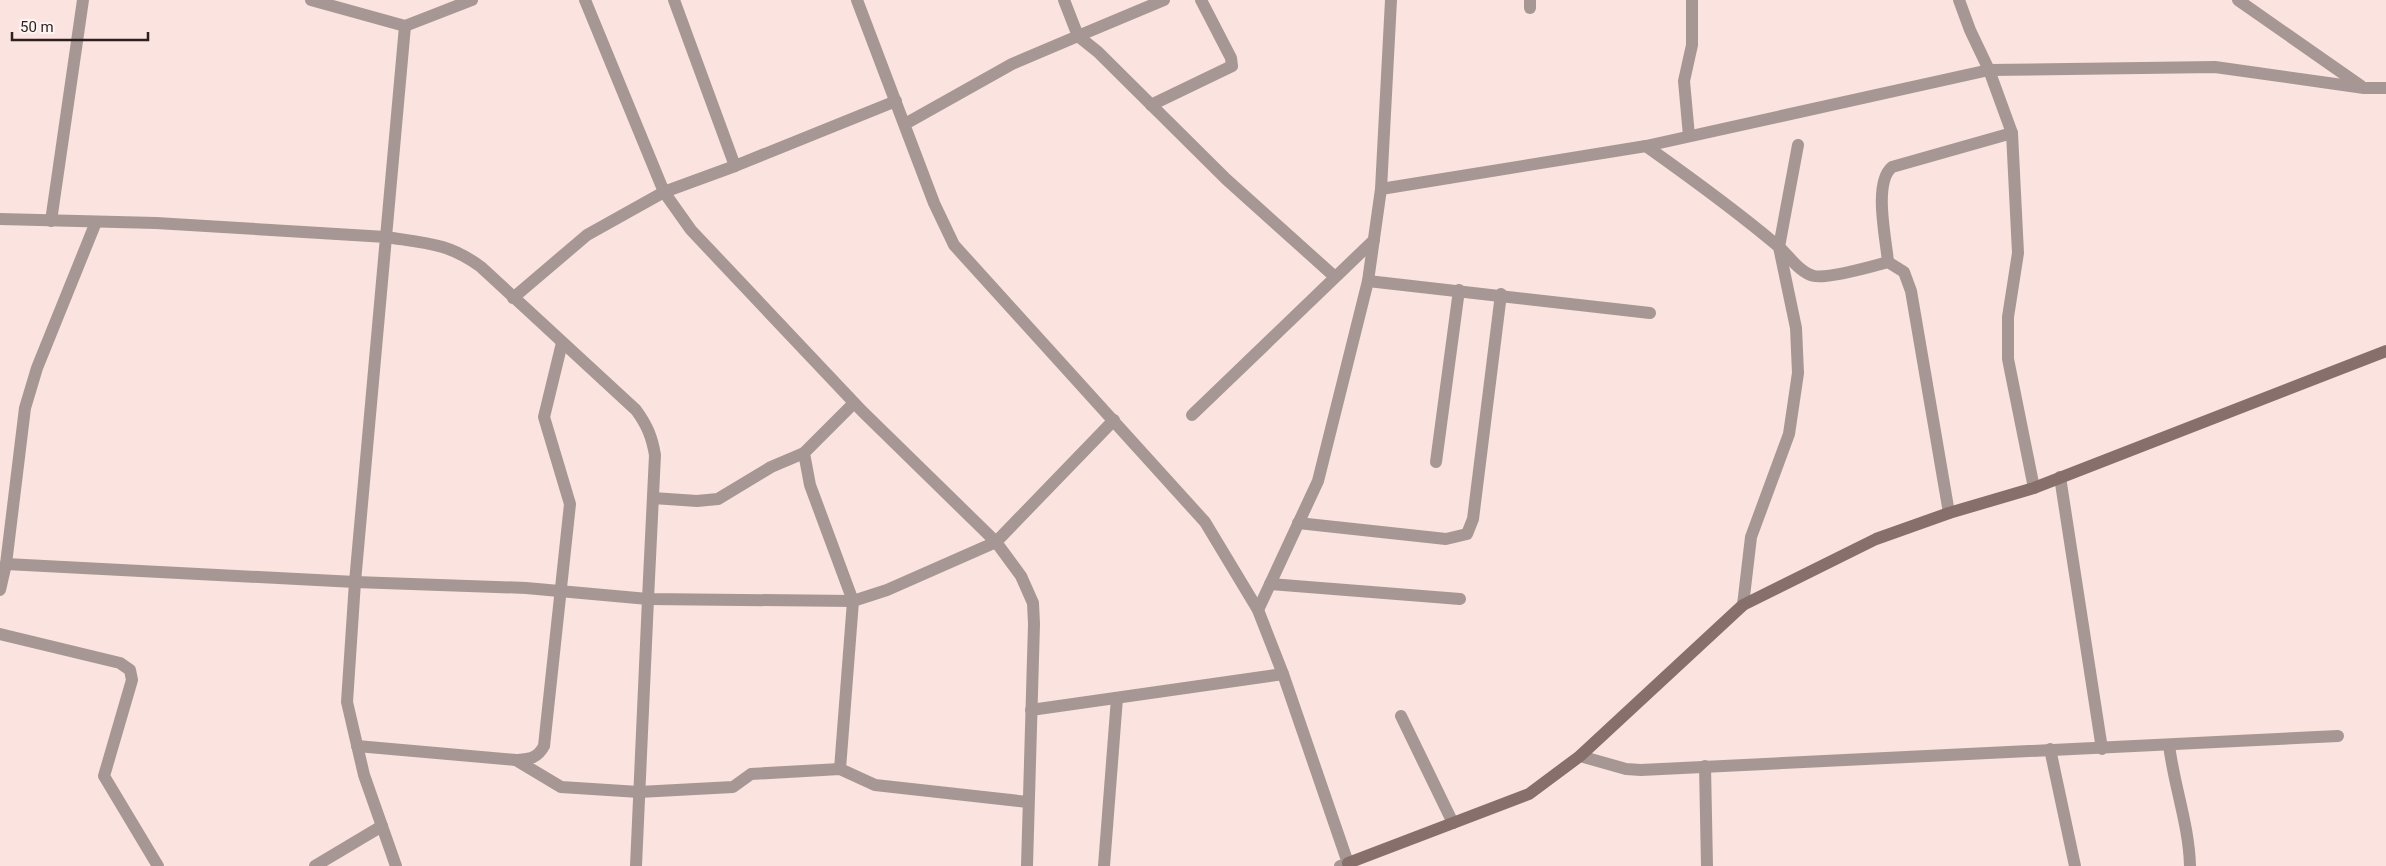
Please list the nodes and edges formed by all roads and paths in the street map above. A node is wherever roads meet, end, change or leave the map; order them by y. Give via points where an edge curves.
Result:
1 (83, 0) edge
2 (311, 0) edge
3 (472, 0) edge
4 (585, 0) edge
5 (674, 0) edge
6 (858, 0) edge
7 (1064, 0) edge
8 (1164, 0) edge
9 (1202, 0) edge
10 (1391, 0) edge
11 (1692, 0) edge
12 (1959, 0) edge
13 (2238, 0) edge
14 (405, 26) junction
15 (1078, 36) junction
16 (1989, 70) junction
17 (2364, 88) junction
18 (2386, 88) edge
19 (896, 101) junction
20 (1151, 105) junction
21 (905, 124) junction
22 (2012, 133) junction
23 (1689, 136) junction
24 (1798, 145) dead end
25 (1646, 146) junction
26 (735, 166) junction
27 (1381, 188) junction
28 (664, 192) junction
29 (0, 219) edge
30 (51, 221) junction
31 (96, 222) junction
32 (386, 237) junction
33 (1374, 240) junction
34 (1779, 247) junction
35 (1888, 262) junction
36 (1335, 277) junction
37 (1368, 281) junction
38 (1460, 290) junction
39 (1501, 294) junction
40 (513, 298) junction
41 (1650, 313) dead end
42 (562, 343) junction
43 (2386, 351) edge
44 (854, 403) junction
45 (1192, 416) dead end
46 (1114, 420) junction
47 (804, 453) junction
48 (1436, 462) dead end
49 (2060, 477) junction
50 (2034, 488) junction
51 (653, 498) junction
52 (1949, 513) junction
53 (1298, 523) junction
54 (996, 542) junction
55 (6, 564) junction
56 (355, 582) junction
57 (1270, 584) junction
58 (0, 590) edge
59 (561, 591) junction
60 (648, 599) junction
61 (1460, 599) dead end
62 (853, 601) junction
63 (1743, 606) junction
64 (1258, 610) junction
65 (0, 634) edge
66 (1283, 674) junction
67 (1117, 698) junction
68 (1031, 710) junction
69 (1401, 716) dead end
70 (2338, 736) dead end
71 (2169, 745) junction
72 (357, 746) junction
73 (2050, 749) junction
74 (2102, 749) junction
75 (1580, 756) junction
76 (516, 760) junction
77 (1705, 766) junction
78 (840, 769) junction
79 (639, 792) junction
80 (1028, 802) junction
81 (1453, 823) junction
82 (382, 826) junction
83 (1345, 865) edge
84 (158, 866) edge
85 (315, 866) edge
86 (396, 866) edge
87 (636, 866) edge
88 (1028, 866) edge
89 (1104, 866) edge
90 (1707, 866) edge
91 (2075, 866) edge
92 (2190, 866) edge

1 - 30 street
2 - 14 street
3 - 14 street
4 - 28 street
5 - 26 street
6 - 19 street
7 - 15 street
8 - 15 street
9 - 20 street via 1232,66
10 - 27 street
11 - 23 street via 1692,45 1684,81
12 - 16 street
13 - 17 street
14 - 32 street
15 - 20 street
15 - 21 street via 1012,64
16 - 17 street via 2215,67
16 - 22 street
16 - 23 street
17 - 18 street
19 - 21 street
19 - 26 street
20 - 36 street via 1226,179
21 - 46 street via 934,203 954,245
22 - 35 street via 1892,167 1886,172 1881,194
22 - 50 street via 2018,253 2008,317 2008,359
23 - 25 street
24 - 34 street
25 - 27 street
25 - 34 street
26 - 28 street
27 - 33 street
28 - 40 street via 587,234
28 - 44 street via 692,230
29 - 30 street
30 - 31 street
31 - 32 street
31 - 55 street via 37,368 25,408
32 - 40 street via 444,246 464,254
32 - 56 street
33 - 36 street
33 - 37 street
34 - 35 street via 1812,276
34 - 63 street via 1796,328 1798,373 1789,434 1751,537
35 - 52 street via 1908,278
36 - 45 street
37 - 38 street
37 - 53 street via 1318,480
38 - 39 street
38 - 48 street
39 - 41 street
39 - 53 street via 1473,519 1467,534 1446,538
40 - 42 street
42 - 51 street via 636,410 646,423 655,455
42 - 59 street via 544,417 570,504
43 - 49 main road
44 - 47 street
44 - 54 street
46 - 54 street
46 - 64 street via 1205,522
47 - 51 street via 770,467 718,499
47 - 62 street via 810,486
49 - 50 main road
49 - 74 street
50 - 52 main road
51 - 60 street
52 - 63 main road via 1876,539
53 - 57 street
54 - 62 street via 887,590
54 - 68 street via 1021,576 1032,603
55 - 56 street
55 - 58 street
56 - 59 street
56 - 72 street via 347,702
57 - 61 street
57 - 64 street
59 - 60 street
59 - 76 street via 544,746 540,754
60 - 62 street
60 - 79 street
62 - 78 street
63 - 75 main road
64 - 66 street
65 - 84 street via 120,663 130,670 132,680 104,776
66 - 67 street
66 - 83 street
67 - 68 street
67 - 89 street
68 - 80 street
69 - 81 street
70 - 71 street
71 - 74 street
71 - 92 street via 2190,842
72 - 76 street
72 - 82 street
73 - 74 street
73 - 77 street
73 - 91 street
75 - 77 street via 1626,769
75 - 81 main road via 1529,794
76 - 79 street via 561,787
77 - 90 street
78 - 79 street via 751,774 733,787
78 - 80 street via 875,785
79 - 87 street
80 - 88 street
81 - 83 main road
82 - 85 street
82 - 86 street

